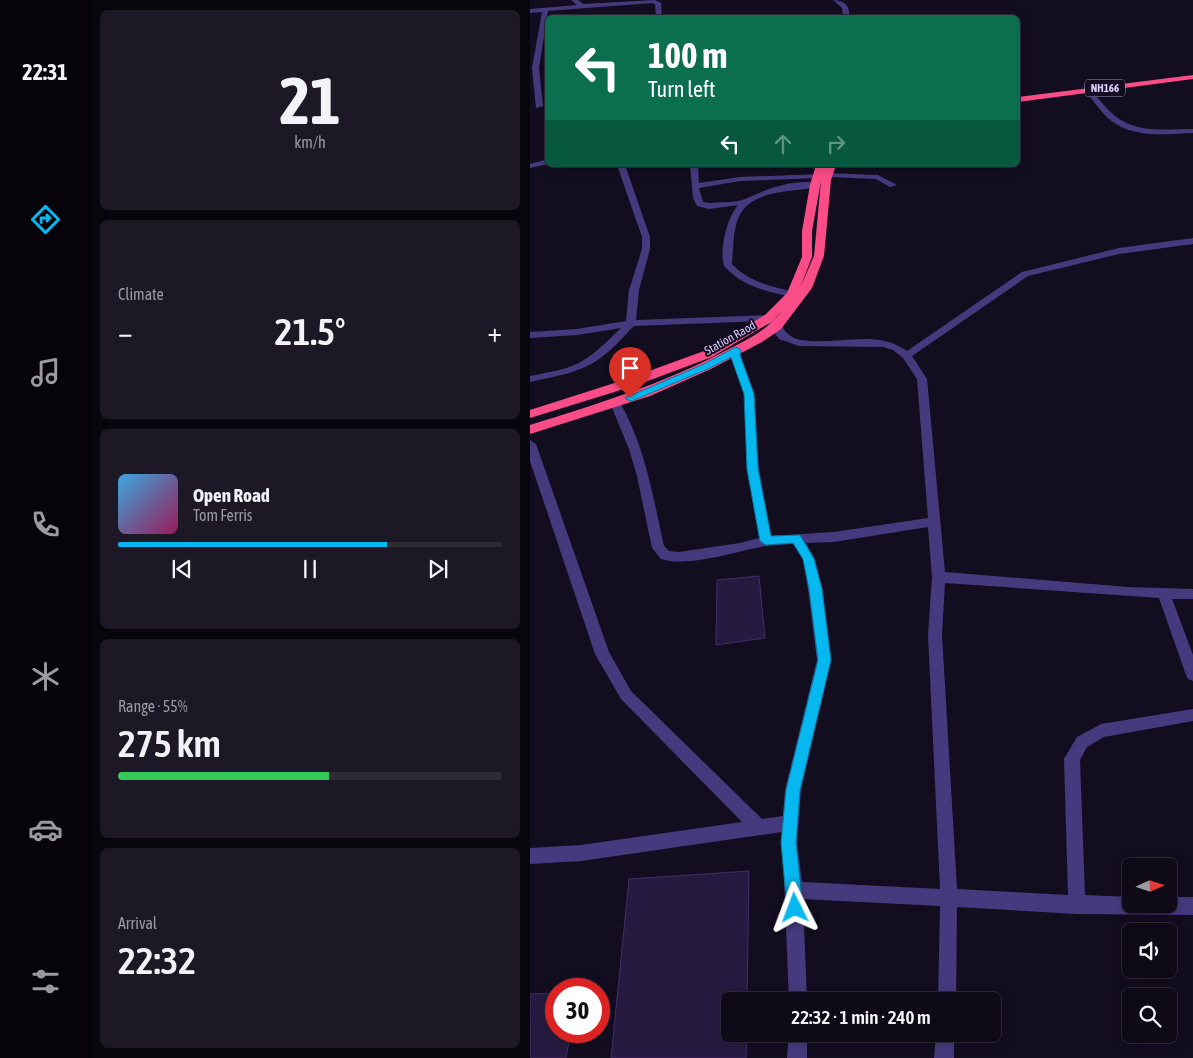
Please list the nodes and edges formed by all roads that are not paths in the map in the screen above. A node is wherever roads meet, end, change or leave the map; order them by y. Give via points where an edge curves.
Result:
1 (574, 0) edge
2 (836, 0) edge
3 (582, 6) junction
4 (545, 9) junction
5 (530, 11) edge
6 (659, 15) edge
7 (847, 15) edge
8 (539, 54) junction
9 (530, 55) edge
10 (1193, 77) edge
11 (1193, 83) edge
12 (533, 86) edge
13 (1090, 93) junction
14 (1020, 100) edge
15 (545, 105) edge
16 (530, 106) edge
17 (539, 106) junction
18 (1020, 106) edge
19 (1193, 131) edge
20 (545, 162) edge
21 (530, 166) edge
22 (622, 167) edge
23 (694, 167) edge
24 (823, 173) edge
25 (767, 178) junction
26 (894, 185) dead end
27 (694, 186) junction
28 (772, 192) junction
29 (745, 202) junction
30 (1193, 241) edge
31 (792, 294) junction
32 (773, 322) junction
33 (630, 323) junction
34 (530, 335) edge
35 (736, 350) junction
36 (906, 355) junction
37 (530, 379) edge
38 (615, 403) junction
39 (530, 414) edge
40 (530, 430) edge
41 (530, 444) edge
42 (935, 521) junction
43 (796, 538) junction
44 (766, 541) junction
45 (939, 577) junction
46 (1164, 594) junction
47 (1193, 594) edge
48 (1193, 675) edge
49 (1193, 715) edge
50 (790, 823) junction
51 (759, 828) junction
52 (530, 856) edge
53 (794, 890) junction
54 (948, 896) junction
55 (1077, 905) junction
56 (1193, 906) edge
57 (798, 992) edge
58 (947, 992) edge
59 (798, 1042) edge
60 (945, 1042) edge
61 (798, 1058) edge
62 (944, 1058) edge

1 - 3 street
2 - 7 street via 846,6
3 - 4 street
3 - 6 street via 652,1 658,3
4 - 5 street
4 - 8 street
8 - 9 street
8 - 12 street
10 - 13 highway, NH166
11 - 13 highway, NH166
12 - 17 street
13 - 14 highway, NH166
13 - 18 highway, NH166
13 - 19 street via 1113,118 1136,129
15 - 17 street
16 - 17 street
20 - 21 street
22 - 33 street via 646,237
23 - 27 street
24 - 25 street
24 - 26 street via 878,177
24 - 28 street
24 - 31 highway via 807,231 808,257
24 - 32 highway, Station Raod via 819,256 806,288
25 - 27 street
25 - 28 street
27 - 29 street via 700,204
28 - 29 street
29 - 31 street via 736,214 730,234 727,264 749,283
30 - 36 street via 1119,251 1025,274
31 - 32 highway
32 - 33 street
32 - 35 highway, Station Raod via 758,339
32 - 36 street via 782,337 801,343 869,341 890,346
32 - 39 highway via 708,354
33 - 34 street via 577,332
33 - 37 street via 600,354 586,363
35 - 38 highway, Station Raod via 707,366
35 - 44 street via 749,394 753,469
36 - 42 street via 922,379
38 - 40 highway, Station Raod
38 - 44 street via 635,449 658,548 666,556 679,558
41 - 51 street via 602,654 626,695
42 - 43 street via 834,536
42 - 45 street
43 - 44 street
43 - 50 street via 808,559 816,589 824,660 793,790
45 - 46 street
45 - 54 street via 935,635
46 - 47 street
46 - 48 street
49 - 55 street via 1101,731 1082,742 1072,759
50 - 51 street
50 - 53 street
51 - 52 street
53 - 54 street
53 - 57 street
54 - 55 street
54 - 58 street
55 - 56 street
59 - 61 street
60 - 62 street

